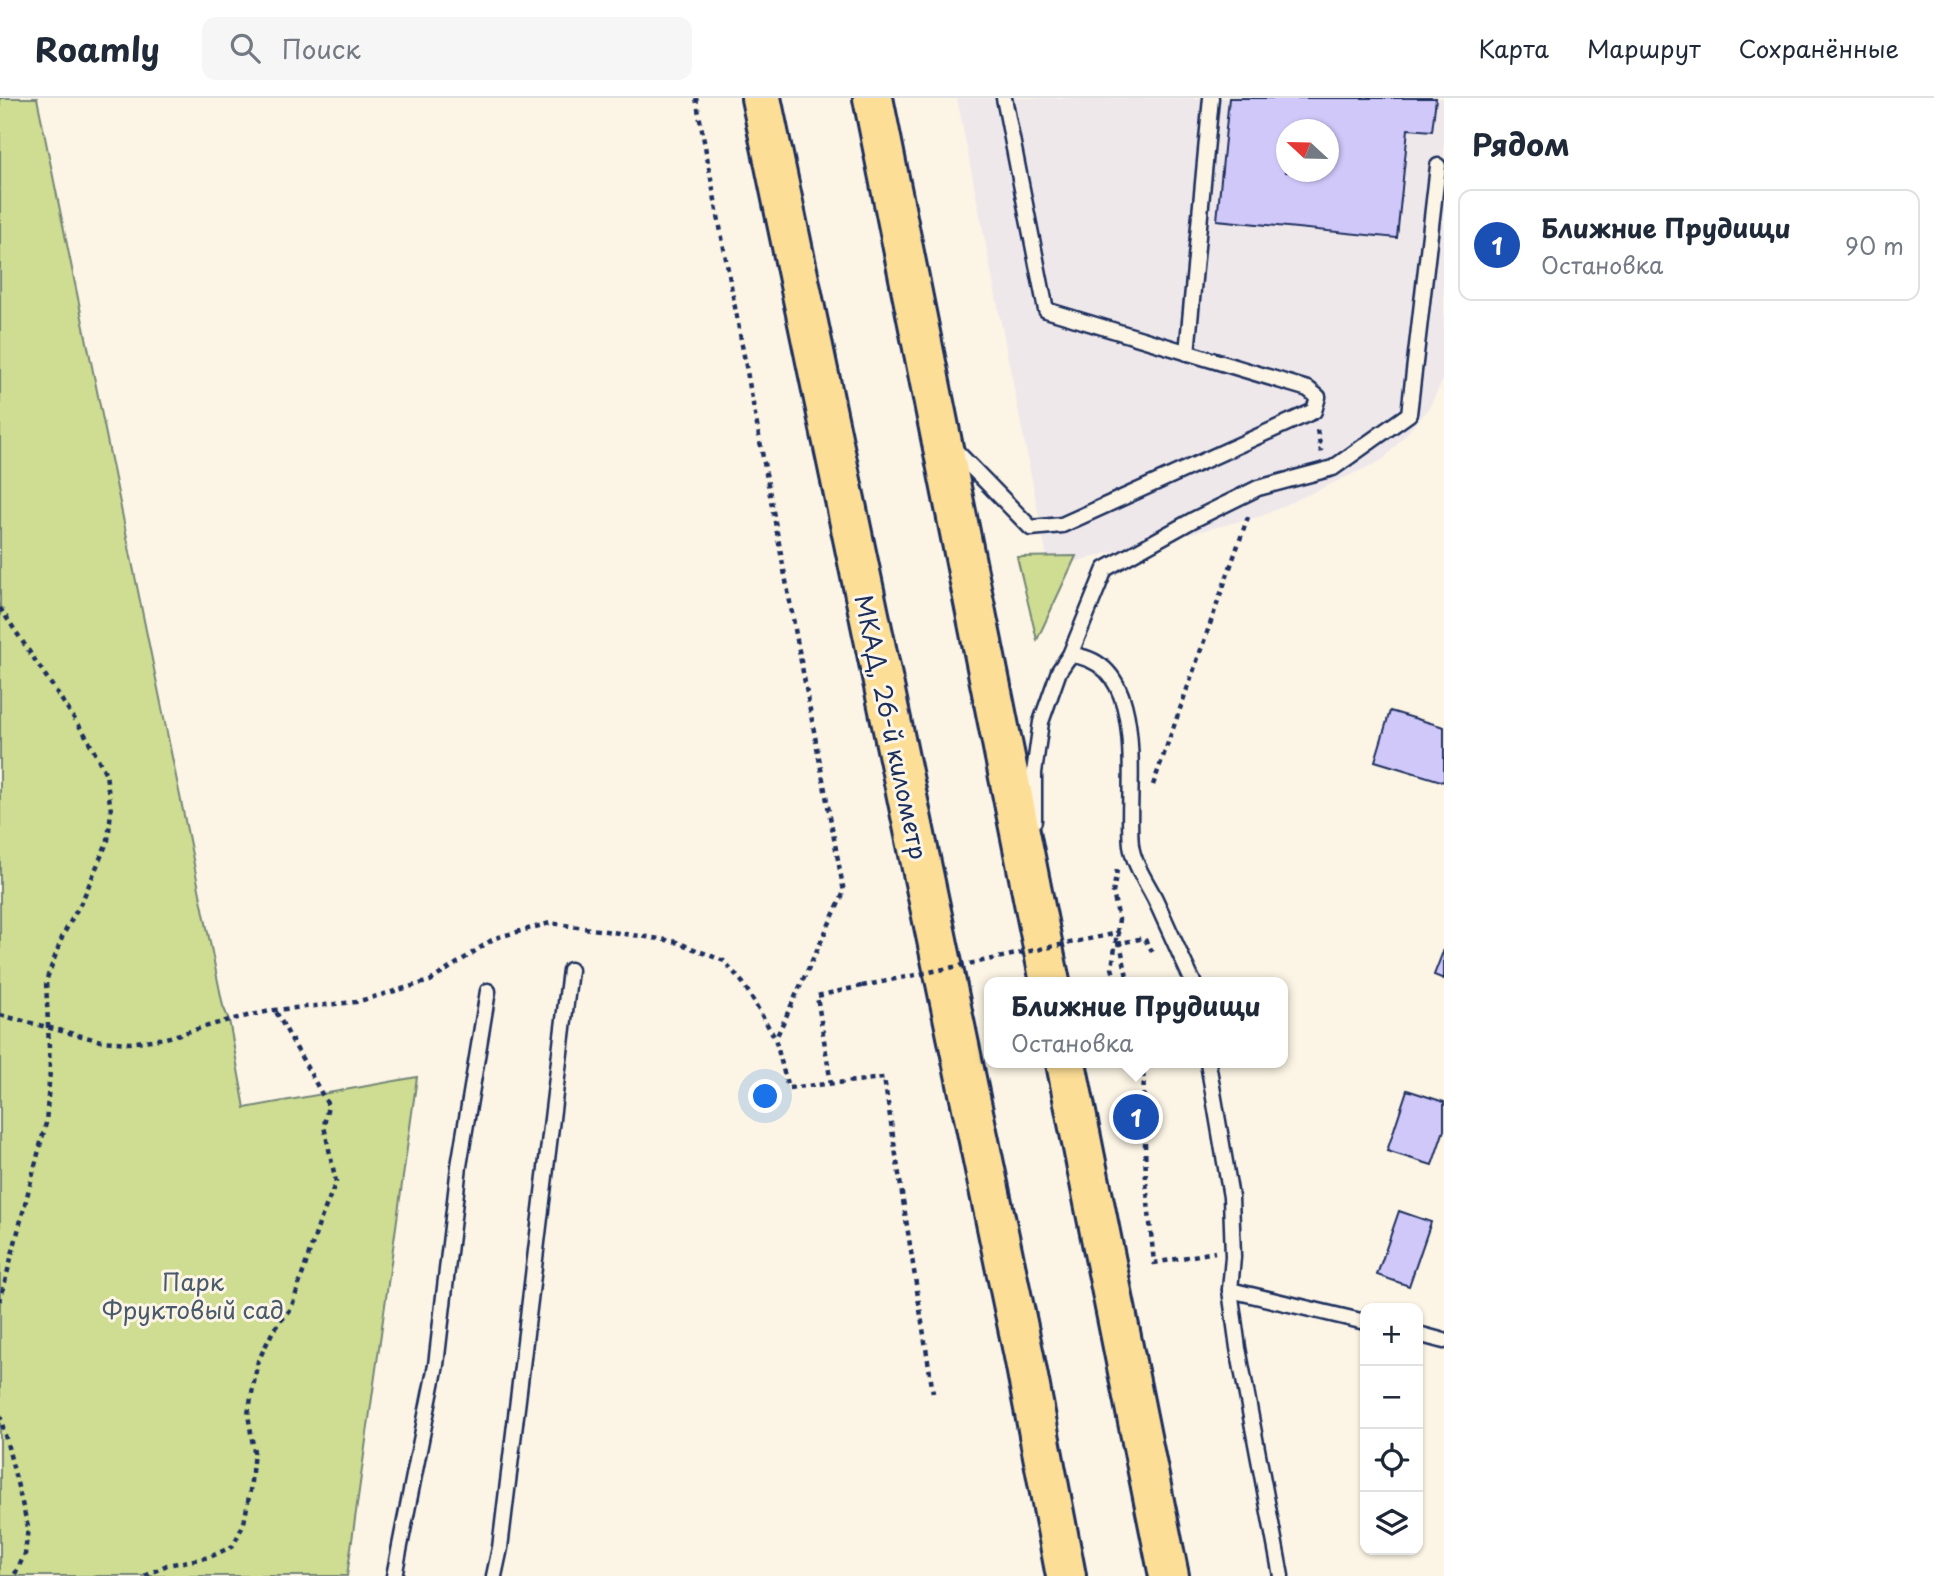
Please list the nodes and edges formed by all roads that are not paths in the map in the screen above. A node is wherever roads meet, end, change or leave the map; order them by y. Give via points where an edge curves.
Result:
1 (761, 98) edge
2 (873, 98) edge
3 (1004, 98) edge
4 (1211, 98) edge
5 (1438, 166) dead end
6 (1187, 353) junction
7 (941, 436) junction
8 (1070, 655) junction
9 (1035, 909) junction
10 (570, 970) dead end
11 (1049, 977) edge
12 (1191, 977) edge
13 (488, 991) dead end
14 (1067, 1068) edge
15 (1209, 1068) edge
16 (1230, 1290) junction
17 (1360, 1321) edge
18 (1423, 1335) edge
19 (1444, 1341) edge
20 (394, 1576) edge
21 (494, 1576) edge
22 (1066, 1576) edge
23 (1169, 1576) edge
24 (1281, 1576) edge

1 - 22 highway, МКАД, 26-й километр
2 - 7 highway
3 - 6 lane via 1046,310
4 - 6 lane
5 - 8 lane via 1409,414 1333,468 1258,488 1105,569
6 - 7 lane via 1308,389 1318,397 1314,411 1062,525 1031,528
7 - 9 highway
8 - 9 lane via 1059,671 1037,742
8 - 12 lane via 1105,669 1126,711 1131,847
9 - 11 highway
10 - 21 lane
13 - 20 lane via 459,1166 436,1365
14 - 23 highway
15 - 16 lane via 1231,1197
16 - 17 lane
16 - 24 lane
18 - 19 lane

